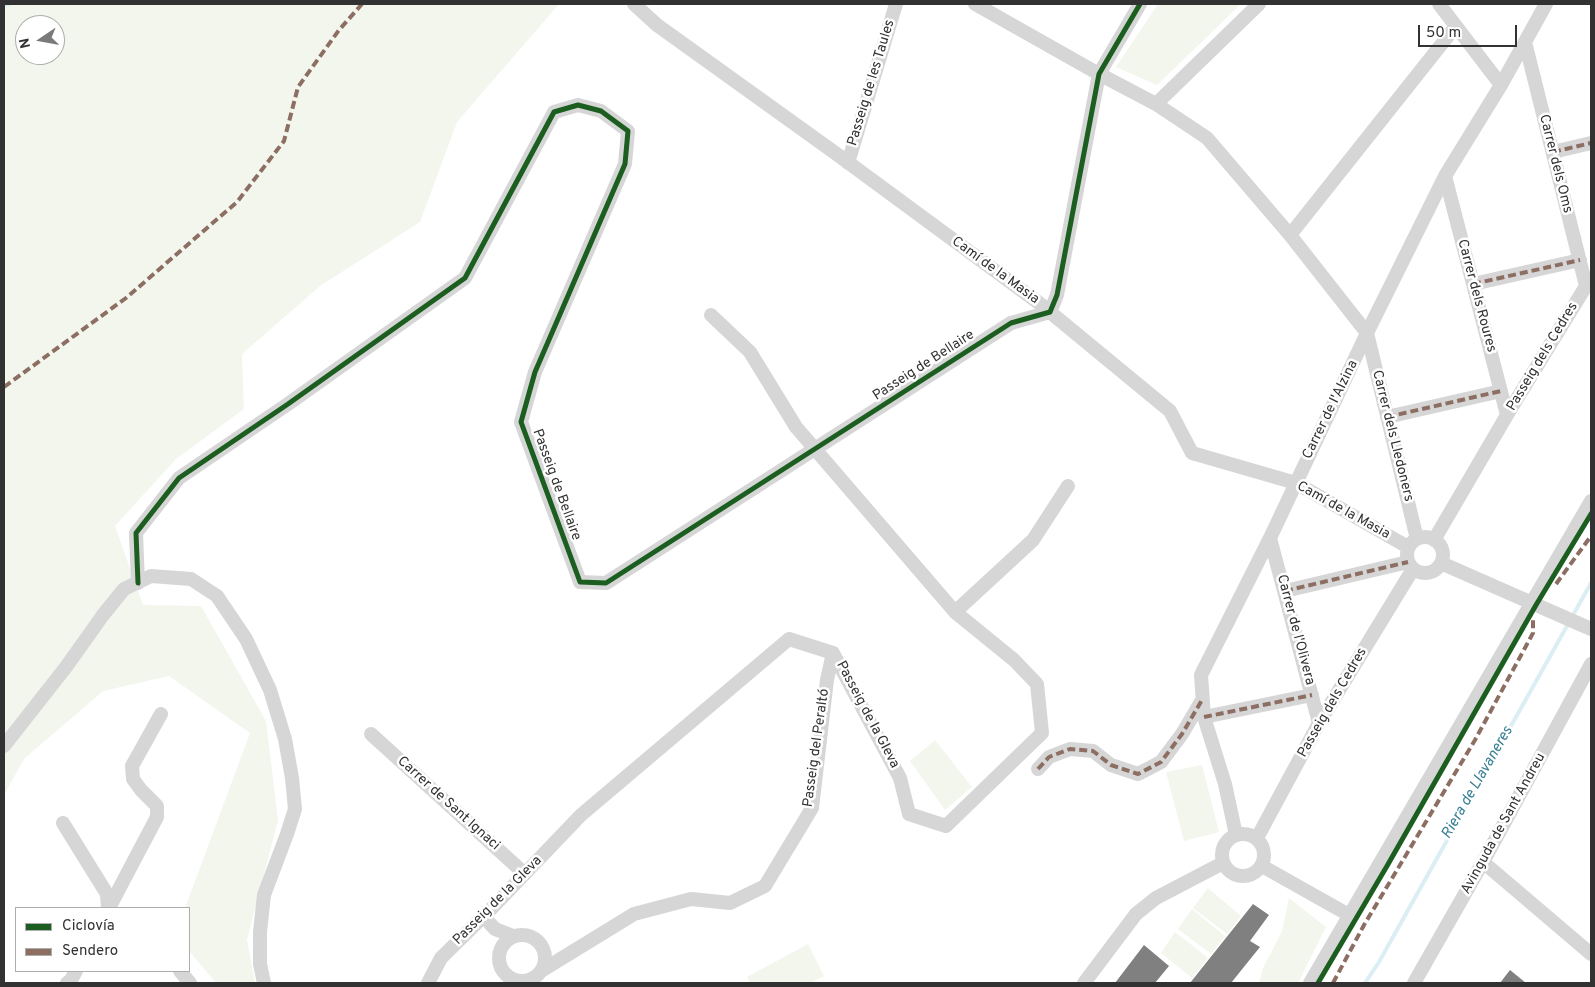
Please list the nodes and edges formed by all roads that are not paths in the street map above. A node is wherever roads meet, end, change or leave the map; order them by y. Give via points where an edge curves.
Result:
1 (634, 4) edge
2 (896, 4) edge
3 (975, 4) edge
4 (1140, 4) edge
5 (1259, 4) edge
6 (1439, 4) edge
7 (1546, 4) edge
8 (1456, 26) junction
9 (1525, 42) junction
10 (1099, 74) junction
11 (1501, 85) junction
12 (1156, 104) junction
13 (1591, 143) edge
14 (1553, 152) junction
15 (848, 163) junction
16 (1445, 176) junction
17 (1290, 235) junction
18 (1580, 260) junction
19 (1589, 282) edge
20 (1473, 284) junction
21 (1050, 312) junction
22 (711, 314) dead end
23 (1367, 333) junction
24 (1501, 391) junction
25 (1507, 415) junction
26 (1387, 417) junction
27 (816, 448) junction
28 (1296, 484) junction
29 (1068, 486) dead end
30 (1591, 501) edge
31 (1270, 538) junction
32 (1434, 540) junction
33 (1413, 543) junction
34 (1441, 563) junction
35 (1410, 566) junction
36 (138, 583) junction
37 (1285, 591) junction
38 (1531, 602) junction
39 (955, 612) junction
40 (1591, 629) edge
41 (833, 653) junction
42 (1591, 664) edge
43 (1312, 695) junction
44 (1202, 700) junction
45 (161, 714) dead end
46 (1204, 718) junction
47 (1319, 723) junction
48 (371, 734) dead end
49 (4, 746) edge
50 (1038, 770) dead end
51 (63, 823) dead end
52 (1236, 835) junction
53 (1256, 838) junction
54 (1484, 862) junction
55 (1223, 863) junction
56 (1262, 866) junction
57 (525, 874) junction
58 (109, 907) edge
59 (110, 907) edge
60 (1349, 915) junction
61 (483, 916) junction
62 (513, 936) junction
63 (1591, 954) edge
64 (541, 971) junction
65 (181, 972) edge
66 (190, 983) edge
67 (264, 983) edge
68 (428, 983) edge
69 (1084, 983) edge
70 (1310, 983) edge
71 (1414, 983) edge

1 - 15 street, Camí de la Masia via 657,25
2 - 15 street, Passeig de les Taules
3 - 10 street
4 - 10 street
5 - 12 street
6 - 8 street
7 - 9 street, Carrer de l'Alzina
8 - 11 street
8 - 17 street
9 - 11 street, Carrer de l'Alzina
9 - 14 street, Carrer dels Oms
10 - 12 street
10 - 21 street via 1057,295
11 - 16 street, Carrer de l'Alzina
12 - 17 street via 1208,138
13 - 14 street
14 - 18 street, Carrer dels Oms
15 - 21 street, Camí de la Masia
16 - 20 street, Carrer dels Roures
16 - 23 street, Carrer de l'Alzina
17 - 23 street
18 - 19 street, Carrer dels Oms
18 - 20 street
19 - 25 street, Passeig dels Cedres
20 - 24 street, Carrer dels Roures
21 - 27 street, Passeig de Bellaire via 1011,323
21 - 28 street, Camí de la Masia via 1170,411 1192,453
22 - 27 street, Passeig de la Gleva via 750,352 796,427
23 - 26 street, Carrer dels Lledoners
23 - 28 street, Carrer de l'Alzina
24 - 25 street, Carrer dels Roures
24 - 26 street
25 - 32 street, Passeig dels Cedres
26 - 33 street, Carrer dels Lledoners
27 - 36 street, Passeig de Bellaire via 606,583 580,582 521,422 536,372 625,164 628,131 601,111 578,105 554,112 465,278 179,478 136,533
27 - 39 street, Passeig de la Gleva
28 - 31 street, Carrer de l'Alzina
28 - 33 street, Camí de la Masia
29 - 39 street via 1033,540
30 - 38 street
31 - 37 street, Carrer de l'Olivera
31 - 44 street, Carrer de l'Alzina via 1202,675
32 - 33 street via 1424,537
32 - 34 street via 1442,550
33 - 35 street via 1406,555
34 - 35 street via 1437,569 1423,573
34 - 38 street
35 - 37 street
35 - 47 street, Passeig dels Cedres
36 - 49 street via 124,589 103,614
36 - 67 street via 152,576 191,579 217,596 246,638 270,690 286,739 294,809 264,895 260,964
37 - 43 street, Carrer de l'Olivera
38 - 40 street
38 - 60 street
39 - 41 street, Passeig de la Gleva via 1014,660 1037,684 1042,733 946,826 909,814 900,778
41 - 57 street, Passeig de la Gleva via 789,639 581,815
41 - 64 street, Passeig del Peraltó via 812,808 765,886 730,903 691,899 634,914
42 - 54 street, Avinguda de Sant Andreu
43 - 46 street
43 - 47 street, Carrer de l'Olivera
44 - 46 street, Carrer de l'Alzina
44 - 50 street via 1161,762 1138,774 1111,765 1093,752 1070,749 1049,757
45 - 59 street via 132,766 133,779 156,806 157,817
46 - 52 street, Carrer de l'Alzina via 1225,784
47 - 53 street, Passeig dels Cedres
48 - 57 street, Carrer de Sant Ignaci
51 - 58 street via 107,894
52 - 53 street
52 - 55 street via 1224,845
53 - 56 street via 1264,852
54 - 63 street
54 - 71 street, Avinguda de Sant Andreu
55 - 56 street via 1229,872 1242,877 1257,872
55 - 69 street via 1156,898 1136,914
56 - 60 street
57 - 61 street, Passeig de la Gleva
60 - 70 street
61 - 62 street via 495,929
61 - 68 street, Passeig de la Gleva via 441,958
62 - 64 street via 521,934 537,940 545,955
62 - 64 street via 501,947 499,964 504,972 510,978 526,980
65 - 66 street

